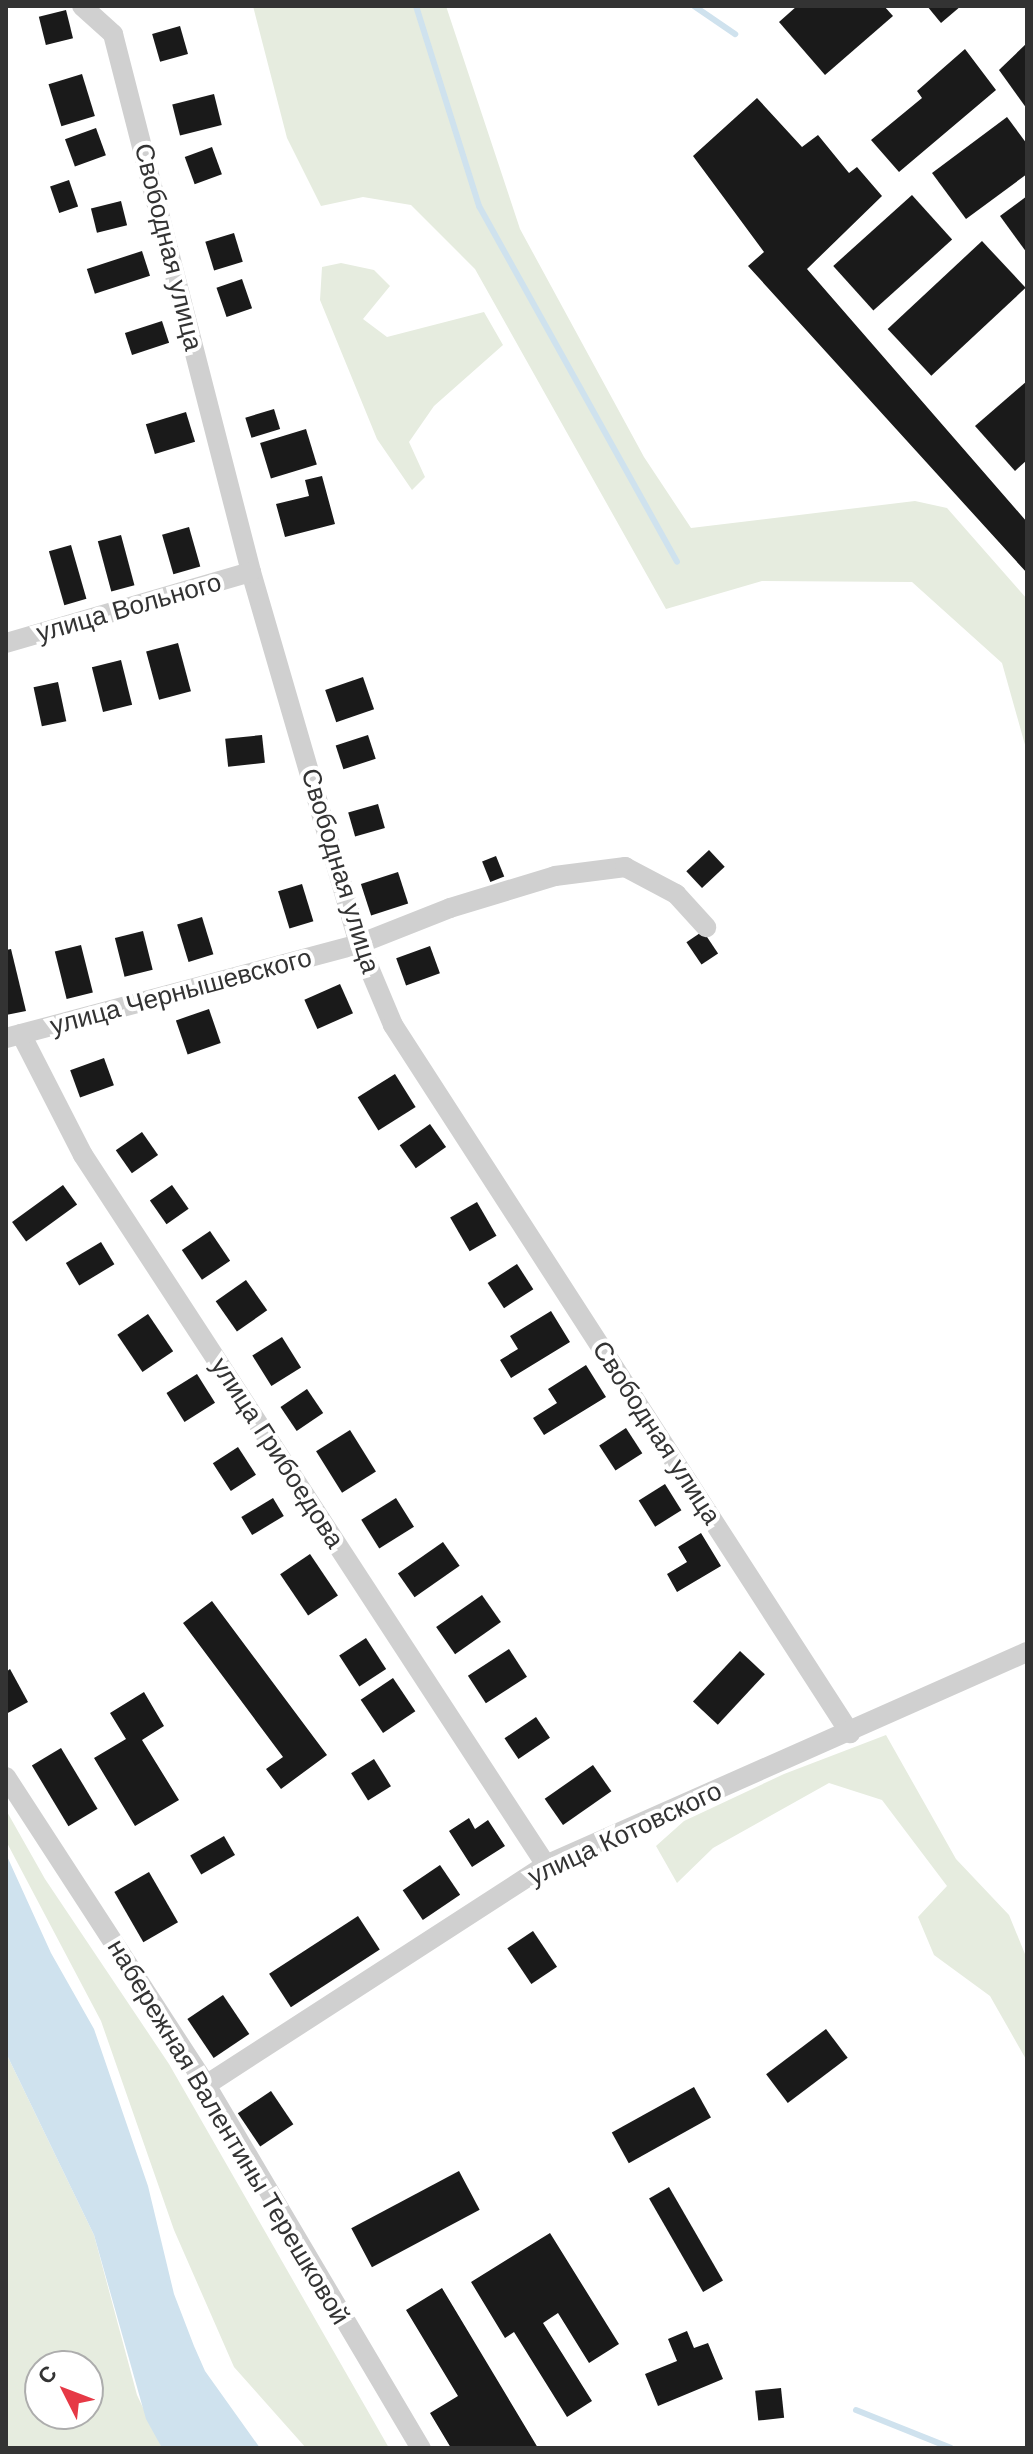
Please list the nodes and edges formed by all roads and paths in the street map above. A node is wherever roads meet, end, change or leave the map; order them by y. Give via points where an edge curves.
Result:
1 (82, 6) edge
2 (251, 572) junction
3 (6, 643) edge
4 (706, 927) dead end
5 (359, 944) junction
6 (14, 1036) edge
7 (1027, 1652) edge
8 (850, 1733) junction
9 (6, 1777) edge
10 (546, 1865) junction
11 (206, 2085) junction
12 (421, 2448) edge

1 - 2 street, Свободная улица via 113,34
2 - 3 street, улица Вольного
2 - 5 street, Свободная улица
4 - 5 street, улица Чернышевского via 676,894 625,867 555,876 450,908
5 - 6 street, улица Чернышевского
5 - 8 street, Свободная улица via 393,1025
6 - 10 street, улица Грибоедова via 83,1155
7 - 8 street, улица Котовского
8 - 10 street, улица Котовского
9 - 11 street, набережная Валентины Терешковой
10 - 11 street, улица Котовского
11 - 12 street, набережная Валентины Терешковой

